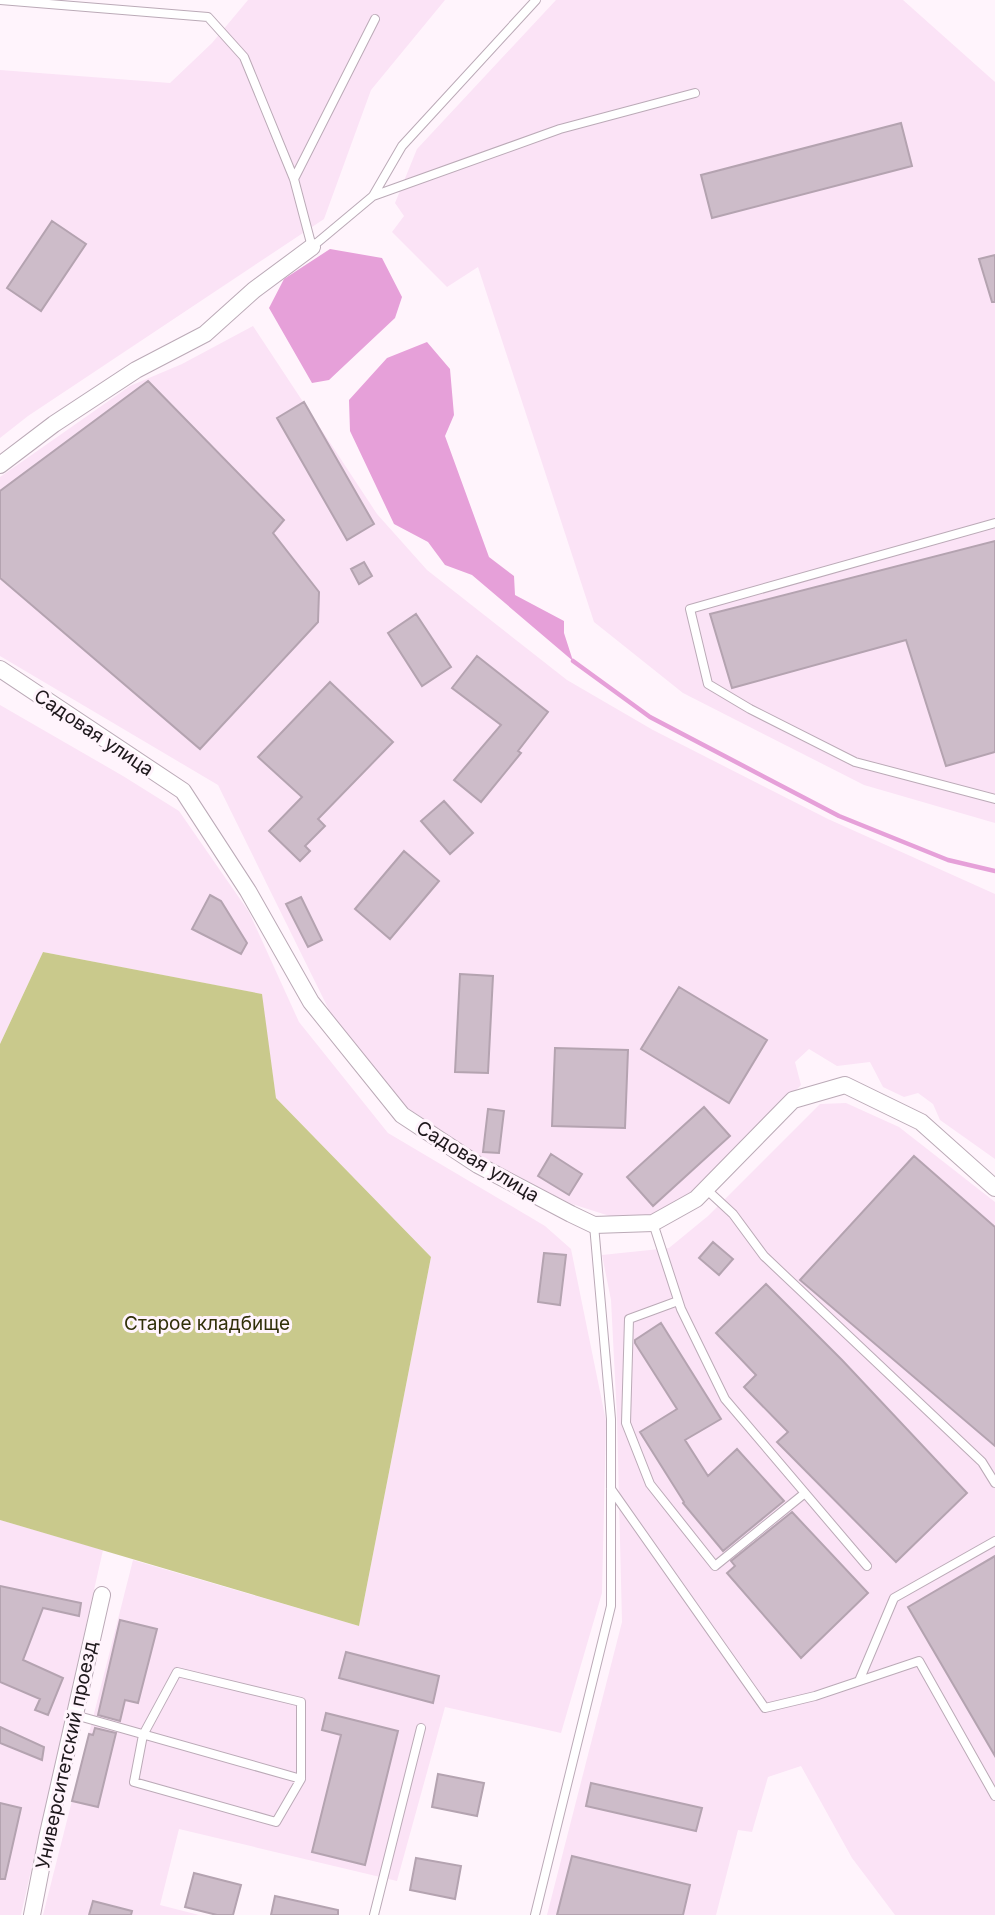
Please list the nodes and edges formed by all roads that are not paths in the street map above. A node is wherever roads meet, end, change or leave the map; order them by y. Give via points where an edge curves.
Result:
1 (0, 0) edge
2 (536, 0) edge
3 (375, 19) dead end
4 (695, 93) dead end
5 (294, 178) junction
6 (373, 196) junction
7 (312, 247) junction
8 (0, 465) edge
9 (995, 523) edge
10 (0, 669) edge
11 (995, 799) edge
12 (995, 1188) edge
13 (706, 1189) junction
14 (653, 1223) junction
15 (594, 1225) junction
16 (678, 1301) junction
17 (995, 1483) edge
18 (611, 1489) junction
19 (805, 1493) junction
20 (995, 1541) edge
21 (867, 1566) dead end
22 (102, 1595) dead end
23 (859, 1681) junction
24 (75, 1715) junction
25 (421, 1728) dead end
26 (143, 1735) junction
27 (301, 1779) junction
28 (995, 1796) edge
29 (32, 1915) edge
30 (374, 1915) edge
31 (535, 1915) edge

1 - 5 lane via 208,17 244,57
2 - 6 lane via 402,146
3 - 5 lane
4 - 6 lane via 560,129
5 - 7 lane
6 - 7 lane
7 - 8 street via 205,334 136,370
9 - 11 lane via 690,609 708,684 855,762
10 - 15 street, Садовая улица via 183,791 248,891 311,1002 402,1115 478,1165
12 - 13 street, Садовая улица via 921,1122 845,1085 793,1100
13 - 14 street, Садовая улица
13 - 17 lane via 733,1214 764,1256 982,1462
14 - 15 street, Садовая улица
14 - 16 lane
15 - 18 lane via 611,1419
16 - 19 lane via 725,1399
16 - 19 lane via 629,1319 626,1423 650,1485 715,1566
18 - 23 lane via 765,1708
18 - 31 lane via 611,1606
19 - 21 lane
20 - 23 lane via 894,1598
22 - 24 street, Университетский проезд
23 - 28 lane via 919,1661
24 - 26 lane
24 - 29 street, Университетский проезд
25 - 30 lane
26 - 27 lane
26 - 27 lane via 134,1782 275,1822
26 - 27 lane via 177,1672 301,1702

